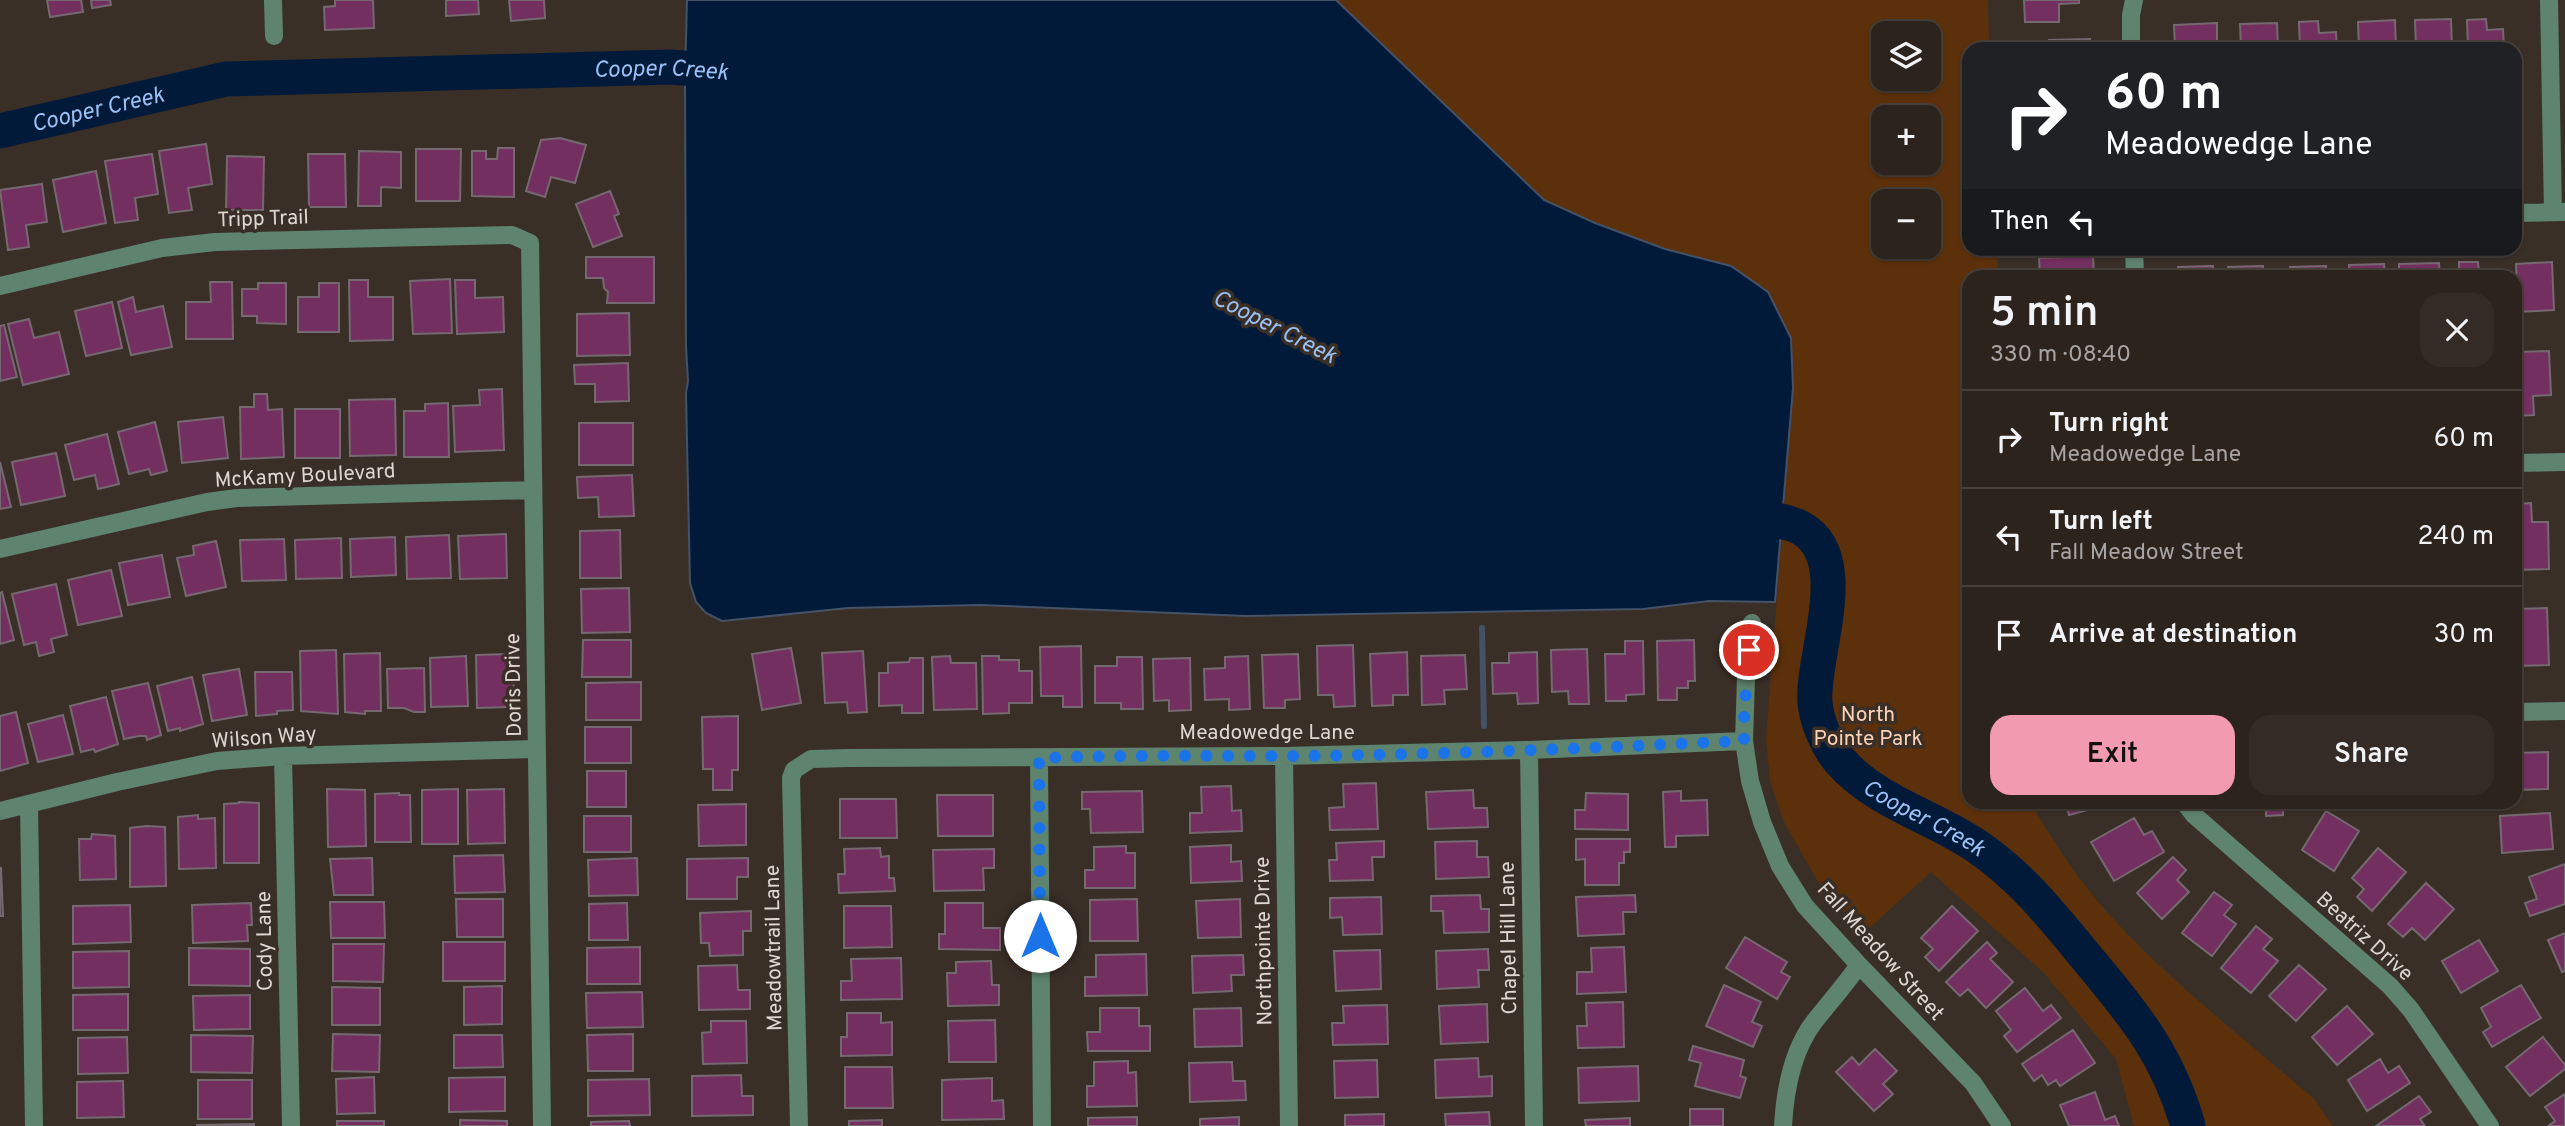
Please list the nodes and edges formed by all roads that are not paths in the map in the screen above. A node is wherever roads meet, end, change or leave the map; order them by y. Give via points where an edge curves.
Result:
1 (273, 0) edge
2 (2134, 0) edge
3 (2549, 0) edge
4 (274, 36) dead end
5 (2132, 42) edge
6 (2559, 212) edge
7 (2522, 213) edge
8 (530, 243) joint
9 (0, 286) edge
10 (2565, 462) edge
11 (2522, 463) edge
12 (533, 490) junction
13 (0, 549) edge
14 (1752, 623) dead end
15 (2565, 711) edge
16 (2522, 712) edge
17 (1744, 741) junction
18 (537, 749) junction
19 (1529, 750) junction
20 (283, 756) junction
21 (1284, 756) junction
22 (1039, 758) junction
23 (794, 770) joint
24 (29, 804) junction
25 (2190, 809) edge
26 (0, 811) edge
27 (1859, 965) junction
28 (34, 1126) edge
29 (292, 1126) edge
30 (542, 1126) edge
31 (799, 1126) edge
32 (1042, 1126) edge
33 (1289, 1126) edge
34 (1534, 1126) edge
35 (1783, 1126) edge
36 (2002, 1126) edge
37 (2490, 1126) edge

1 - 4 street
2 - 5 street
3 - 6 street
6 - 7 street
8 - 9 street, Tripp Trail via 512,235 215,242 162,248
8 - 12 street, Doris Drive
10 - 11 street
12 - 13 street, McKamy Boulevard via 236,498
12 - 18 street, Doris Drive
14 - 17 street, Fall Meadow Street
15 - 16 street
17 - 19 street, Meadowedge Lane
17 - 27 street, Fall Meadow Street via 1756,802 1780,866 1805,905
18 - 20 street, Wilson Way
18 - 30 street, Doris Drive
19 - 21 street, Meadowedge Lane
19 - 34 street, Chapel Hill Lane
20 - 24 street, Wilson Way via 217,761
20 - 29 street, Cody Lane
21 - 22 street, Meadowedge Lane
21 - 33 street, Northpointe Drive
22 - 23 street, Meadowedge Lane via 811,760
22 - 32 street
23 - 31 street, Meadowtrail Lane via 790,778
24 - 26 street, Wilson Way
24 - 28 street
25 - 37 street, Beatriz Drive via 2390,986
27 - 35 street via 1801,1045 1789,1079
27 - 36 street, Fall Meadow Street via 1973,1083

